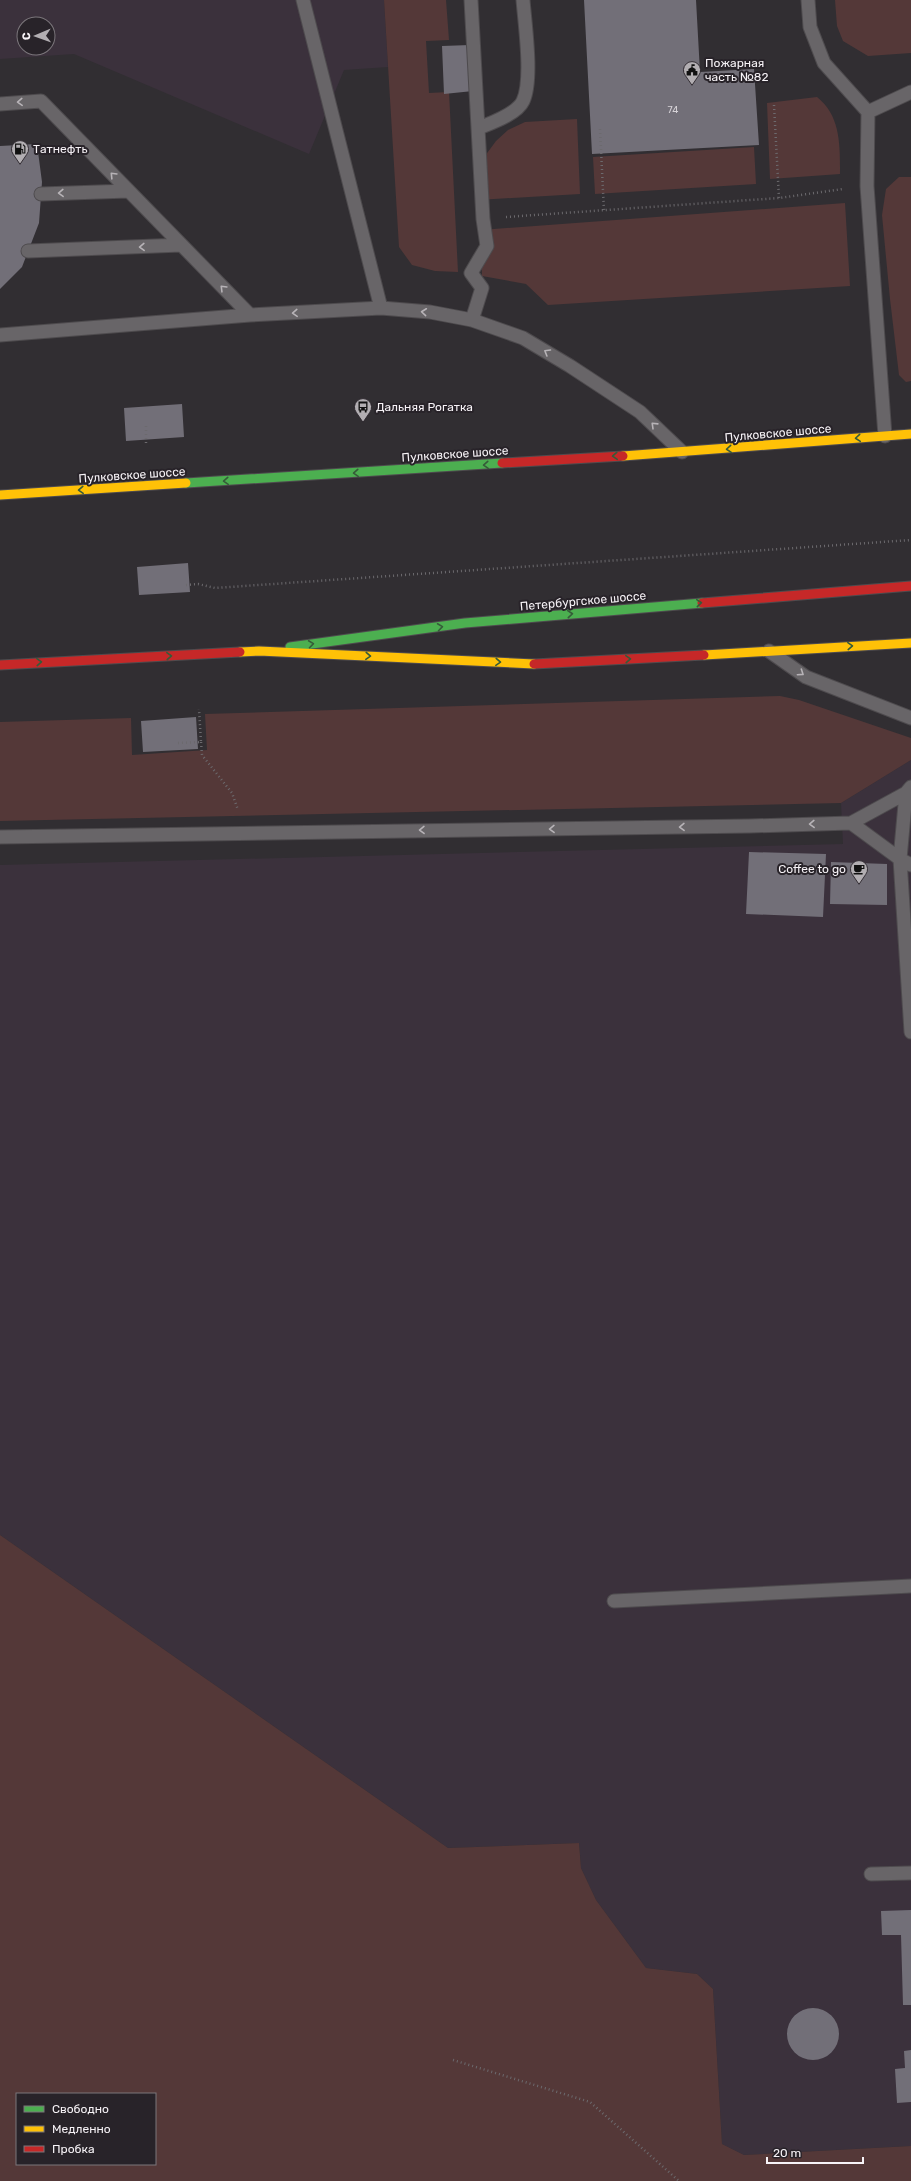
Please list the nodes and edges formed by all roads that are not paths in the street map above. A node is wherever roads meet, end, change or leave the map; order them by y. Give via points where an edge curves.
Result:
1 (304, 0) edge
2 (470, 0) edge
3 (523, 0) edge
4 (808, 0) edge
5 (911, 92) edge
6 (0, 104) edge
7 (868, 112) junction
8 (479, 128) junction
9 (128, 191) junction
10 (41, 194) dead end
11 (181, 245) junction
12 (28, 251) dead end
13 (381, 308) junction
14 (250, 316) junction
15 (472, 320) junction
16 (0, 334) edge
17 (911, 434) edge
18 (885, 436) junction
19 (682, 452) junction
20 (0, 494) edge
21 (911, 586) edge
22 (911, 643) edge
23 (259, 651) junction
24 (769, 651) junction
25 (0, 664) edge
26 (911, 718) edge
27 (908, 790) edge
28 (851, 823) junction
29 (0, 837) edge
30 (905, 862) edge
31 (911, 1032) edge
32 (911, 1586) edge
33 (614, 1601) dead end
34 (911, 1873) edge
35 (870, 1874) dead end

1 - 13 lane
2 - 8 lane
3 - 8 lane via 528,83 523,102 503,118
4 - 7 lane via 810,27 824,63
5 - 7 lane
9 -> 6 lane via 41,101
7 - 18 lane via 868,186
8 - 15 lane via 483,219 487,246 471,273 482,288
9 -> 10 lane
9 - 11 lane
11 -> 12 lane
14 -> 11 lane
13 -> 14 lane
15 -> 13 lane via 430,312
14 - 16 lane
19 -> 15 lane via 640,412 570,366 523,338
17 - 18 main road, Пулковское шоссе
18 -> 19 main road, Пулковское шоссе
19 -> 20 main road, Пулковское шоссе
23 -> 21 main road, Петербургское шоссе via 466,623
24 -> 22 main road
23 -> 24 main road via 535,664
25 -> 23 main road
24 -> 26 lane via 806,677
27 - 28 lane
27 - 30 lane
28 -> 29 lane
28 - 30 lane
30 - 31 lane
32 - 33 lane
34 - 35 lane

